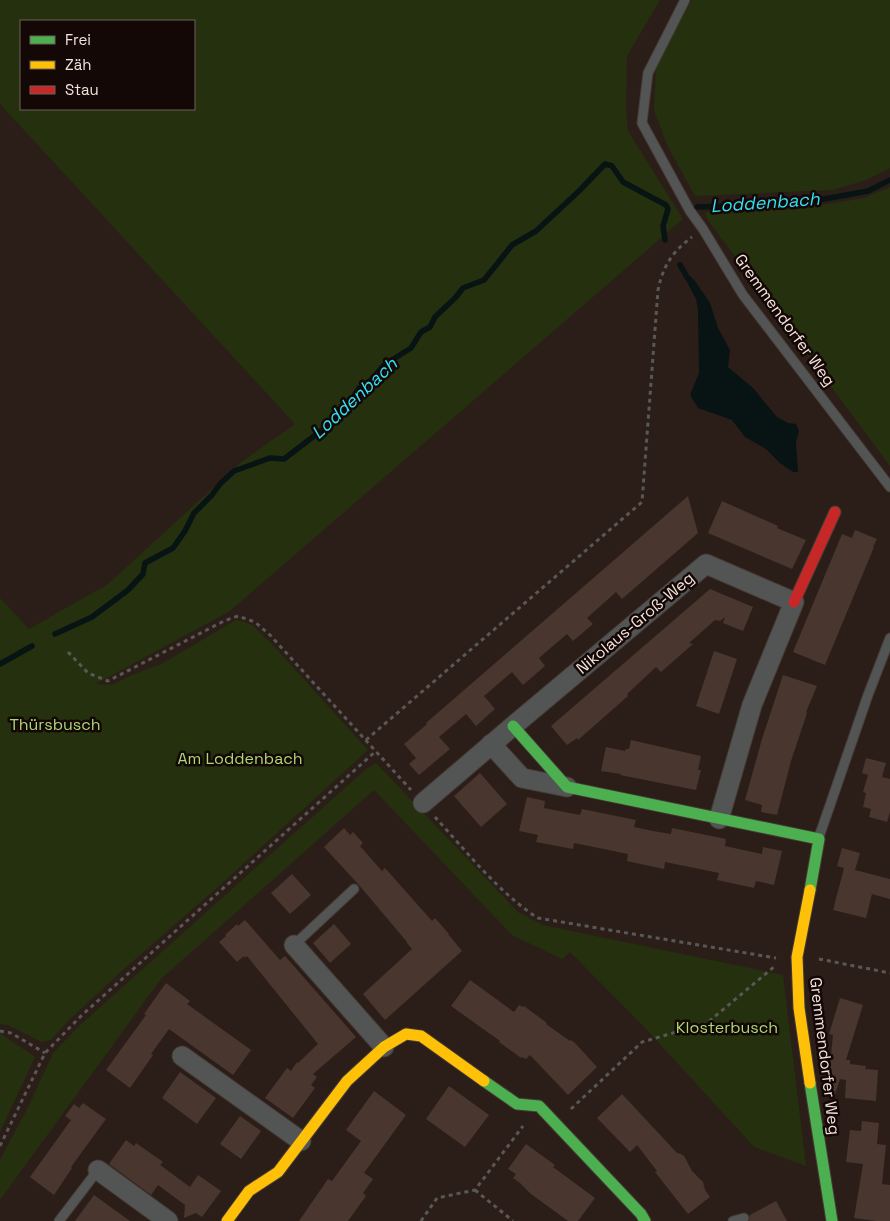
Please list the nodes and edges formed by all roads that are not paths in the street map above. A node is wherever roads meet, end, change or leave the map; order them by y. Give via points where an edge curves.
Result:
1 (685, 0) edge
2 (890, 487) edge
3 (835, 512) dead end
4 (794, 602) junction
5 (890, 638) edge
6 (513, 726) junction
7 (491, 744) junction
8 (567, 787) junction
9 (423, 803) dead end
10 (719, 819) junction
11 (818, 839) junction
12 (354, 889) dead end
13 (294, 944) joint
14 (384, 1047) junction
15 (182, 1056) dead end
16 (302, 1141) junction
17 (98, 1170) joint
18 (744, 1218) dead end
19 (59, 1221) edge
20 (168, 1221) edge
21 (227, 1221) edge
22 (645, 1221) edge
23 (733, 1221) edge
24 (832, 1221) edge

1 - 2 lane, Gremmendorfer Weg via 648,73 642,123 690,212 742,295
3 - 4 street
4 - 6 street, Nikolaus-Groß-Weg via 706,564
4 - 10 street via 752,705
5 - 11 lane, Gremmendorfer Weg
6 - 7 street, Nikolaus-Groß-Weg
6 - 8 street
7 - 8 street via 522,778
7 - 9 street, Nikolaus-Groß-Weg
8 - 10 street
10 - 11 street
11 - 24 street, Gremmendorfer Weg via 798,957 801,1017
12 - 13 lane
13 - 14 street
14 - 16 street via 347,1081
14 - 22 street via 406,1034 421,1036 517,1104 539,1106
15 - 16 street
16 - 21 street via 278,1172 249,1191
17 - 19 lane
17 - 20 street
18 - 23 lane

